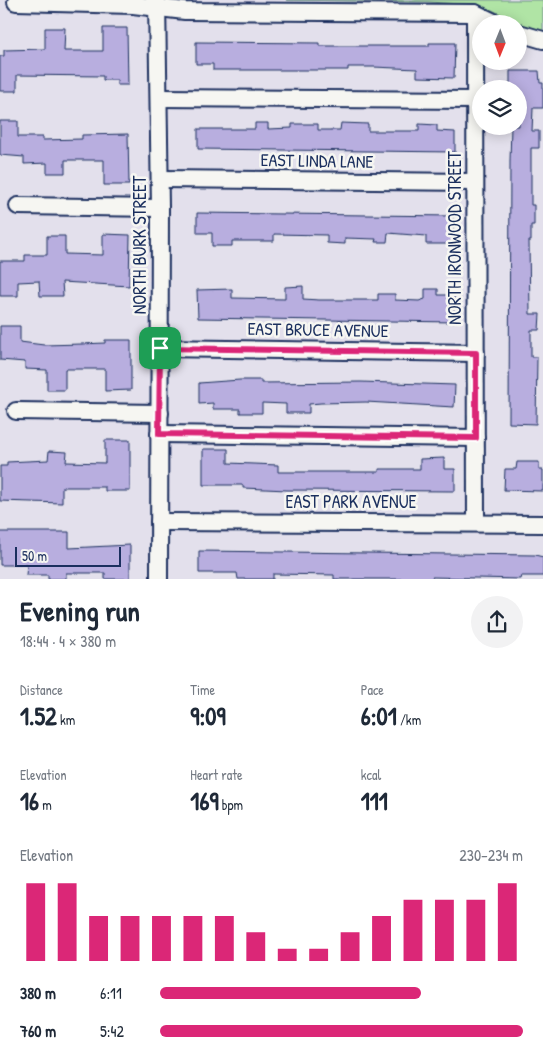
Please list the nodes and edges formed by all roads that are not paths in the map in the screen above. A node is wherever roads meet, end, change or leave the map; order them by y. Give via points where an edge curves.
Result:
1 (16, 2) dead end
2 (157, 4) edge
3 (475, 13) junction
4 (479, 15) edge
5 (528, 36) edge
6 (543, 40) edge
7 (475, 80) edge
8 (159, 98) junction
9 (472, 100) edge
10 (475, 135) edge
11 (160, 179) junction
12 (474, 182) junction
13 (18, 206) dead end
14 (160, 208) junction
15 (160, 348) junction
16 (476, 353) junction
17 (16, 411) dead end
18 (160, 413) junction
19 (159, 434) junction
20 (476, 438) junction
21 (159, 522) junction
22 (476, 522) junction
23 (543, 524) edge
24 (159, 579) edge

1 - 2 street
2 - 3 street via 185,11
2 - 8 street, NORTH BURK STREET
3 - 4 street
3 - 7 street, NORTH IRONWOOD STREET
5 - 6 street
8 - 9 street
8 - 11 street, NORTH BURK STREET
10 - 12 street, NORTH IRONWOOD STREET
11 - 12 street, EAST LINDA LANE
11 - 14 street, NORTH BURK STREET
12 - 16 street, NORTH IRONWOOD STREET
13 - 14 street
14 - 15 street, NORTH BURK STREET
15 - 16 street, EAST BRUCE AVENUE
15 - 18 street, NORTH BURK STREET
16 - 20 street, NORTH IRONWOOD STREET
17 - 18 street
18 - 19 street, NORTH BURK STREET
19 - 20 street
19 - 21 street, NORTH BURK STREET
20 - 22 street, NORTH IRONWOOD STREET
21 - 22 street, EAST PARK AVENUE
21 - 24 street, NORTH BURK STREET
22 - 23 street, EAST PARK AVENUE

